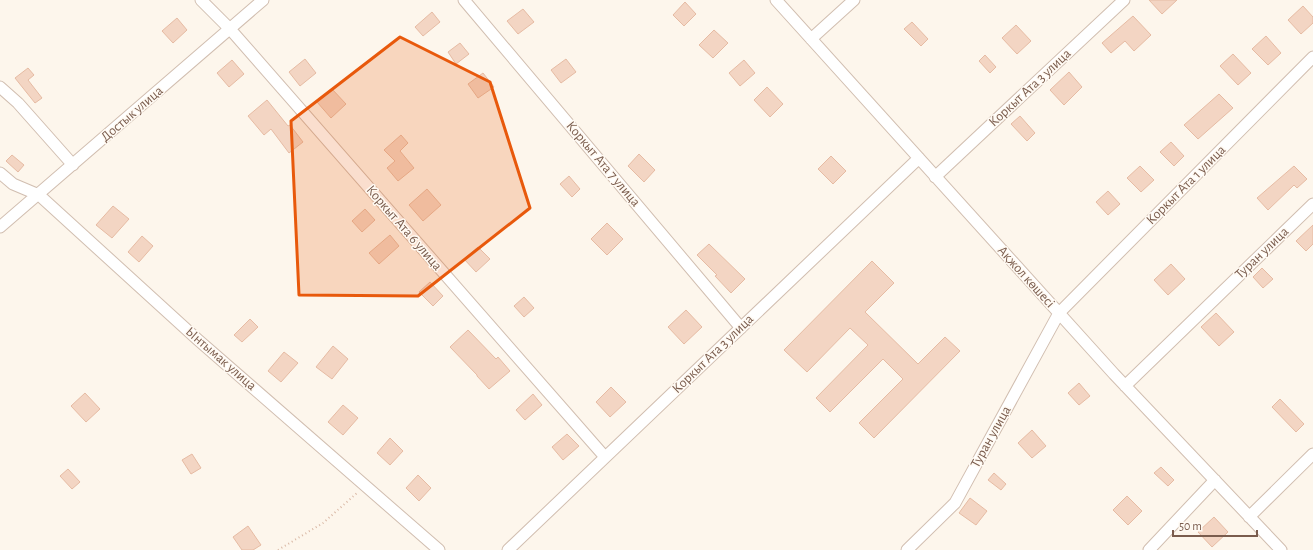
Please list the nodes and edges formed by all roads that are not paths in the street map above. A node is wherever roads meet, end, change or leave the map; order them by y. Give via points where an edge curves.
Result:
1 (201, 0) edge
2 (263, 0) edge
3 (464, 0) edge
4 (776, 0) edge
5 (854, 0) edge
6 (1124, 0) edge
7 (230, 29) junction
8 (811, 39) junction
9 (1313, 56) edge
10 (0, 87) edge
11 (919, 158) junction
12 (73, 165) junction
13 (0, 173) edge
14 (936, 177) junction
15 (38, 195) junction
16 (1313, 204) edge
17 (0, 227) edge
18 (1059, 313) junction
19 (741, 328) junction
20 (1125, 386) junction
21 (1313, 454) edge
22 (605, 457) junction
23 (1215, 480) junction
24 (1249, 517) junction
25 (439, 550) edge
26 (508, 550) edge
27 (907, 550) edge
28 (1149, 550) edge
29 (1281, 550) edge

1 - 7 street, Коркыт Ата 6 улица
2 - 7 street, Достык улица
3 - 19 street, Коркыт Ата 7 улица
4 - 8 street, Ақжол көшесі
5 - 8 street
6 - 14 street, Коркыт Ата 3 улица
7 - 12 street, Достык улица
7 - 22 street, Коркыт Ата 6 улица
8 - 11 street, Ақжол көшесі
9 - 18 street, Коркыт Ата 1 улица
10 - 12 street via 18,103
11 - 14 street, Ақжол көшесі
11 - 19 street, Коркыт Ата 3 улица
12 - 15 street, Достык улица
13 - 15 street, Ынтымак улица via 13,184
14 - 18 street, Ақжол көшесі
15 - 17 street, Достык улица
15 - 25 street, Ынтымак улица via 197,339
16 - 20 street, Туран улица
18 - 20 street, Ақжол көшесі
18 - 27 street, Туран улица via 955,503
19 - 22 street, Коркыт Ата 3 улица
20 - 23 street, Ақжол көшесі
21 - 24 street
22 - 26 street, Коркыт Ата 3 улица
23 - 24 street, Ақжол көшесі
23 - 28 street
24 - 29 street, Ақжол көшесі

